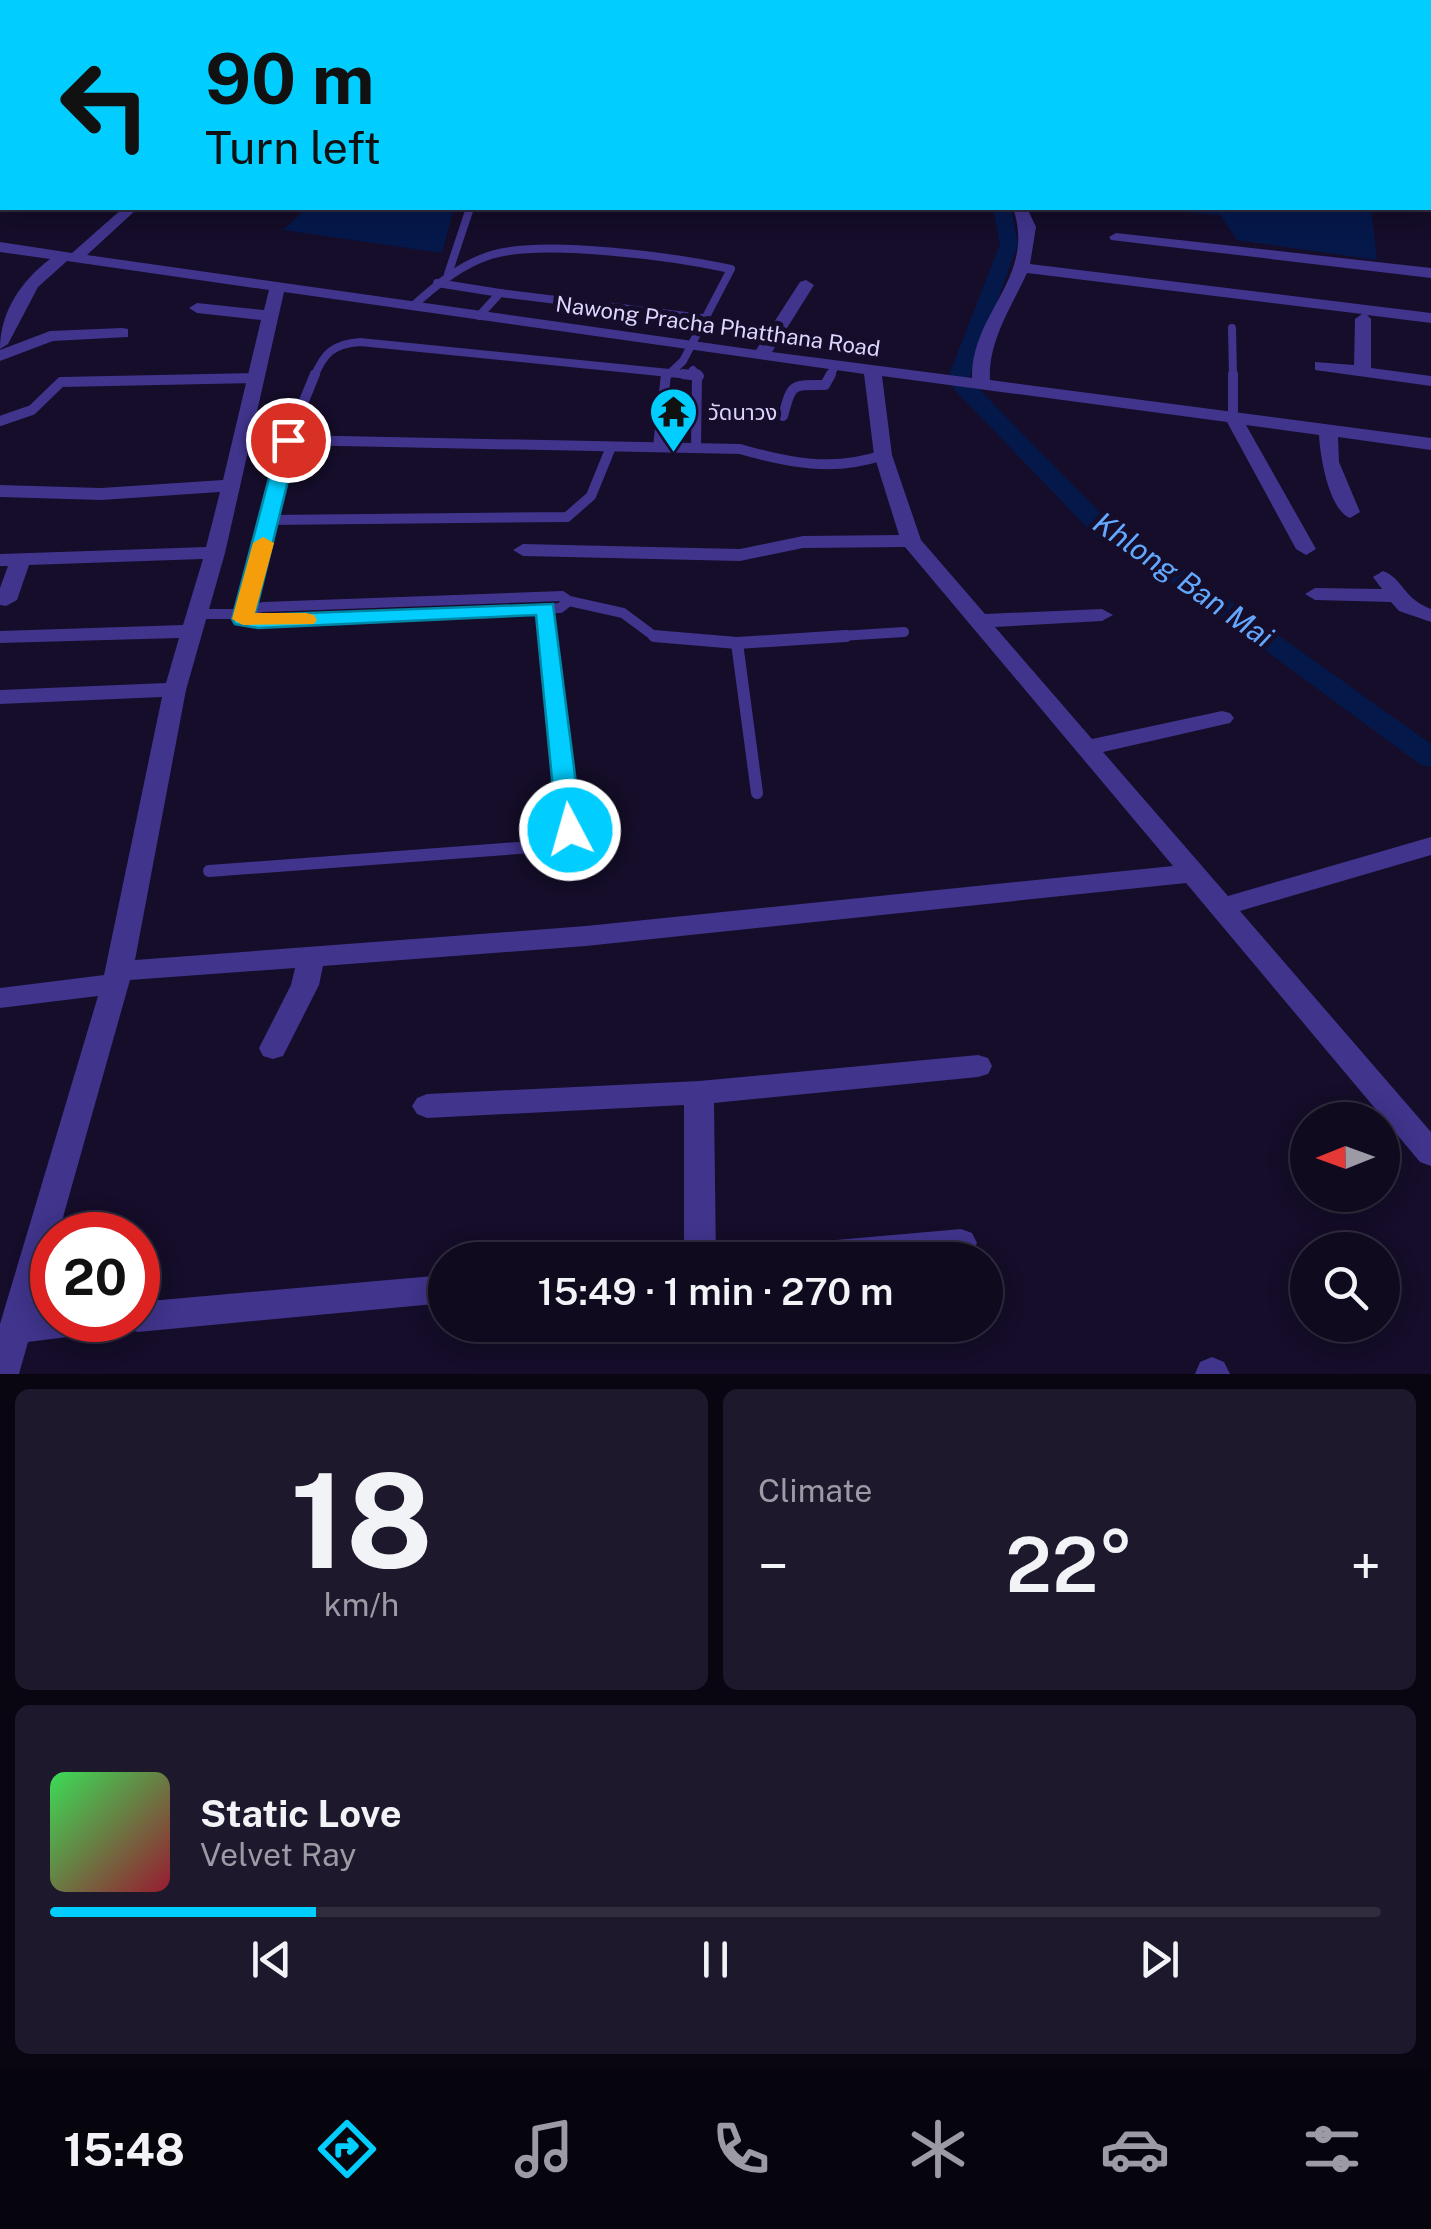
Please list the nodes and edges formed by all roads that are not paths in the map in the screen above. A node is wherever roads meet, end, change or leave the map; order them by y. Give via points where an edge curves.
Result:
1 (128, 210) edge
2 (469, 210) edge
3 (1021, 210) edge
4 (1116, 237) dead end
5 (0, 247) edge
6 (70, 256) junction
7 (1022, 268) junction
8 (1431, 273) edge
9 (448, 274) junction
10 (437, 283) junction
11 (806, 286) dead end
12 (278, 288) junction
13 (500, 293) junction
14 (413, 306) junction
15 (197, 308) dead end
16 (271, 316) junction
17 (479, 316) junction
18 (702, 318) junction
19 (1431, 318) edge
20 (1363, 319) dead end
21 (1232, 328) dead end
22 (122, 333) dead end
23 (0, 344) edge
24 (686, 353) junction
25 (762, 355) junction
26 (0, 356) edge
27 (836, 365) junction
28 (1321, 366) dead end
29 (872, 370) junction
30 (1362, 372) junction
31 (666, 373) junction
32 (699, 376) junction
33 (257, 378) junction
34 (1431, 380) edge
35 (977, 383) junction
36 (784, 416) dead end
37 (1233, 417) junction
38 (0, 420) edge
39 (1328, 430) junction
40 (240, 439) junction
41 (288, 440) junction
42 (1431, 444) edge
43 (611, 447) junction
44 (658, 447) junction
45 (696, 448) junction
46 (883, 455) junction
47 (230, 486) junction
48 (0, 490) edge
49 (1350, 512) dead end
50 (270, 520) junction
51 (910, 541) junction
52 (1306, 549) dead end
53 (523, 550) dead end
54 (215, 553) junction
55 (11, 559) edge
56 (1315, 594) dead end
57 (6, 600) dead end
58 (569, 602) junction
59 (546, 608) junction
60 (241, 614) junction
61 (1102, 615) dead end
62 (1431, 616) edge
63 (977, 621) junction
64 (196, 622) junction
65 (904, 632) dead end
66 (0, 637) edge
67 (737, 643) junction
68 (175, 690) junction
69 (0, 697) edge
70 (1222, 718) dead end
71 (1085, 748) junction
72 (757, 793) dead end
73 (1431, 846) edge
74 (210, 871) dead end
75 (1192, 873) junction
76 (1221, 907) junction
77 (311, 956) junction
78 (117, 978) junction
79 (0, 998) edge
80 (274, 1048) dead end
81 (978, 1066) dead end
82 (698, 1093) junction
83 (427, 1106) dead end
84 (1431, 1154) edge
85 (700, 1242) edge
86 (428, 1291) edge
87 (160, 1315) edge
88 (30, 1327) edge
89 (16, 1328) junction
90 (2, 1374) edge

1 - 6 street
2 - 9 lane
3 - 7 street via 1027,219
4 - 8 street
5 - 6 street, Nawong Pracha Phatthana Road
6 - 12 street, Nawong Pracha Phatthana Road
6 - 23 street via 47,266 25,290
7 - 19 street
7 - 35 street via 978,364
9 - 10 lane
9 - 18 lane via 516,248 540,246 731,269
10 - 13 lane
10 - 14 lane
11 - 25 street
12 - 14 street, Nawong Pracha Phatthana Road
12 - 16 street
13 - 17 lane
13 - 18 lane
14 - 17 street, Nawong Pracha Phatthana Road
15 - 16 street
16 - 33 street
17 - 24 street, Nawong Pracha Phatthana Road
18 - 24 lane
20 - 30 street
21 - 37 lane
22 - 26 street via 50,336
24 - 25 street, Nawong Pracha Phatthana Road
24 - 31 lane
24 - 32 lane
25 - 27 street, Nawong Pracha Phatthana Road
27 - 29 street, Nawong Pracha Phatthana Road
27 - 36 lane via 825,385 794,385
28 - 30 street
29 - 35 street, Nawong Pracha Phatthana Road
29 - 46 street
30 - 34 street
31 - 32 lane
31 - 41 lane via 343,343 324,353
31 - 44 lane
32 - 45 lane
33 - 38 lane via 61,382 32,410
33 - 40 street
35 - 37 street, Nawong Pracha Phatthana Road
37 - 39 street, Nawong Pracha Phatthana Road
37 - 52 street
39 - 42 street, Nawong Pracha Phatthana Road
39 - 49 street via 1330,462
40 - 41 lane
40 - 47 street
41 - 43 lane
41 - 50 lane
43 - 44 lane
43 - 50 lane via 594,496 568,517
44 - 45 lane
45 - 46 lane via 740,449 796,465 862,463
46 - 51 street
47 - 48 street via 101,494
47 - 54 street
50 - 60 lane
51 - 53 street via 803,542 740,555
51 - 63 street
54 - 55 street
54 - 64 street
55 - 57 street
56 - 62 street via 1389,586 1406,607
58 - 59 lane
58 - 60 lane via 562,596
58 - 67 lane via 623,613 654,636
59 - 60 lane via 258,622
59 - 74 lane via 570,830 559,845
60 - 64 lane
61 - 63 street
63 - 71 street
64 - 66 street
64 - 68 street
65 - 67 lane
67 - 72 lane
68 - 69 street
68 - 78 street
70 - 71 street
71 - 75 street
73 - 76 street
75 - 76 street
75 - 77 street via 586,936
76 - 84 street
77 - 78 street
77 - 80 street via 305,985
78 - 79 street
78 - 89 street
81 - 82 street
82 - 83 street
82 - 85 street
86 - 87 street
88 - 89 street
89 - 90 street

